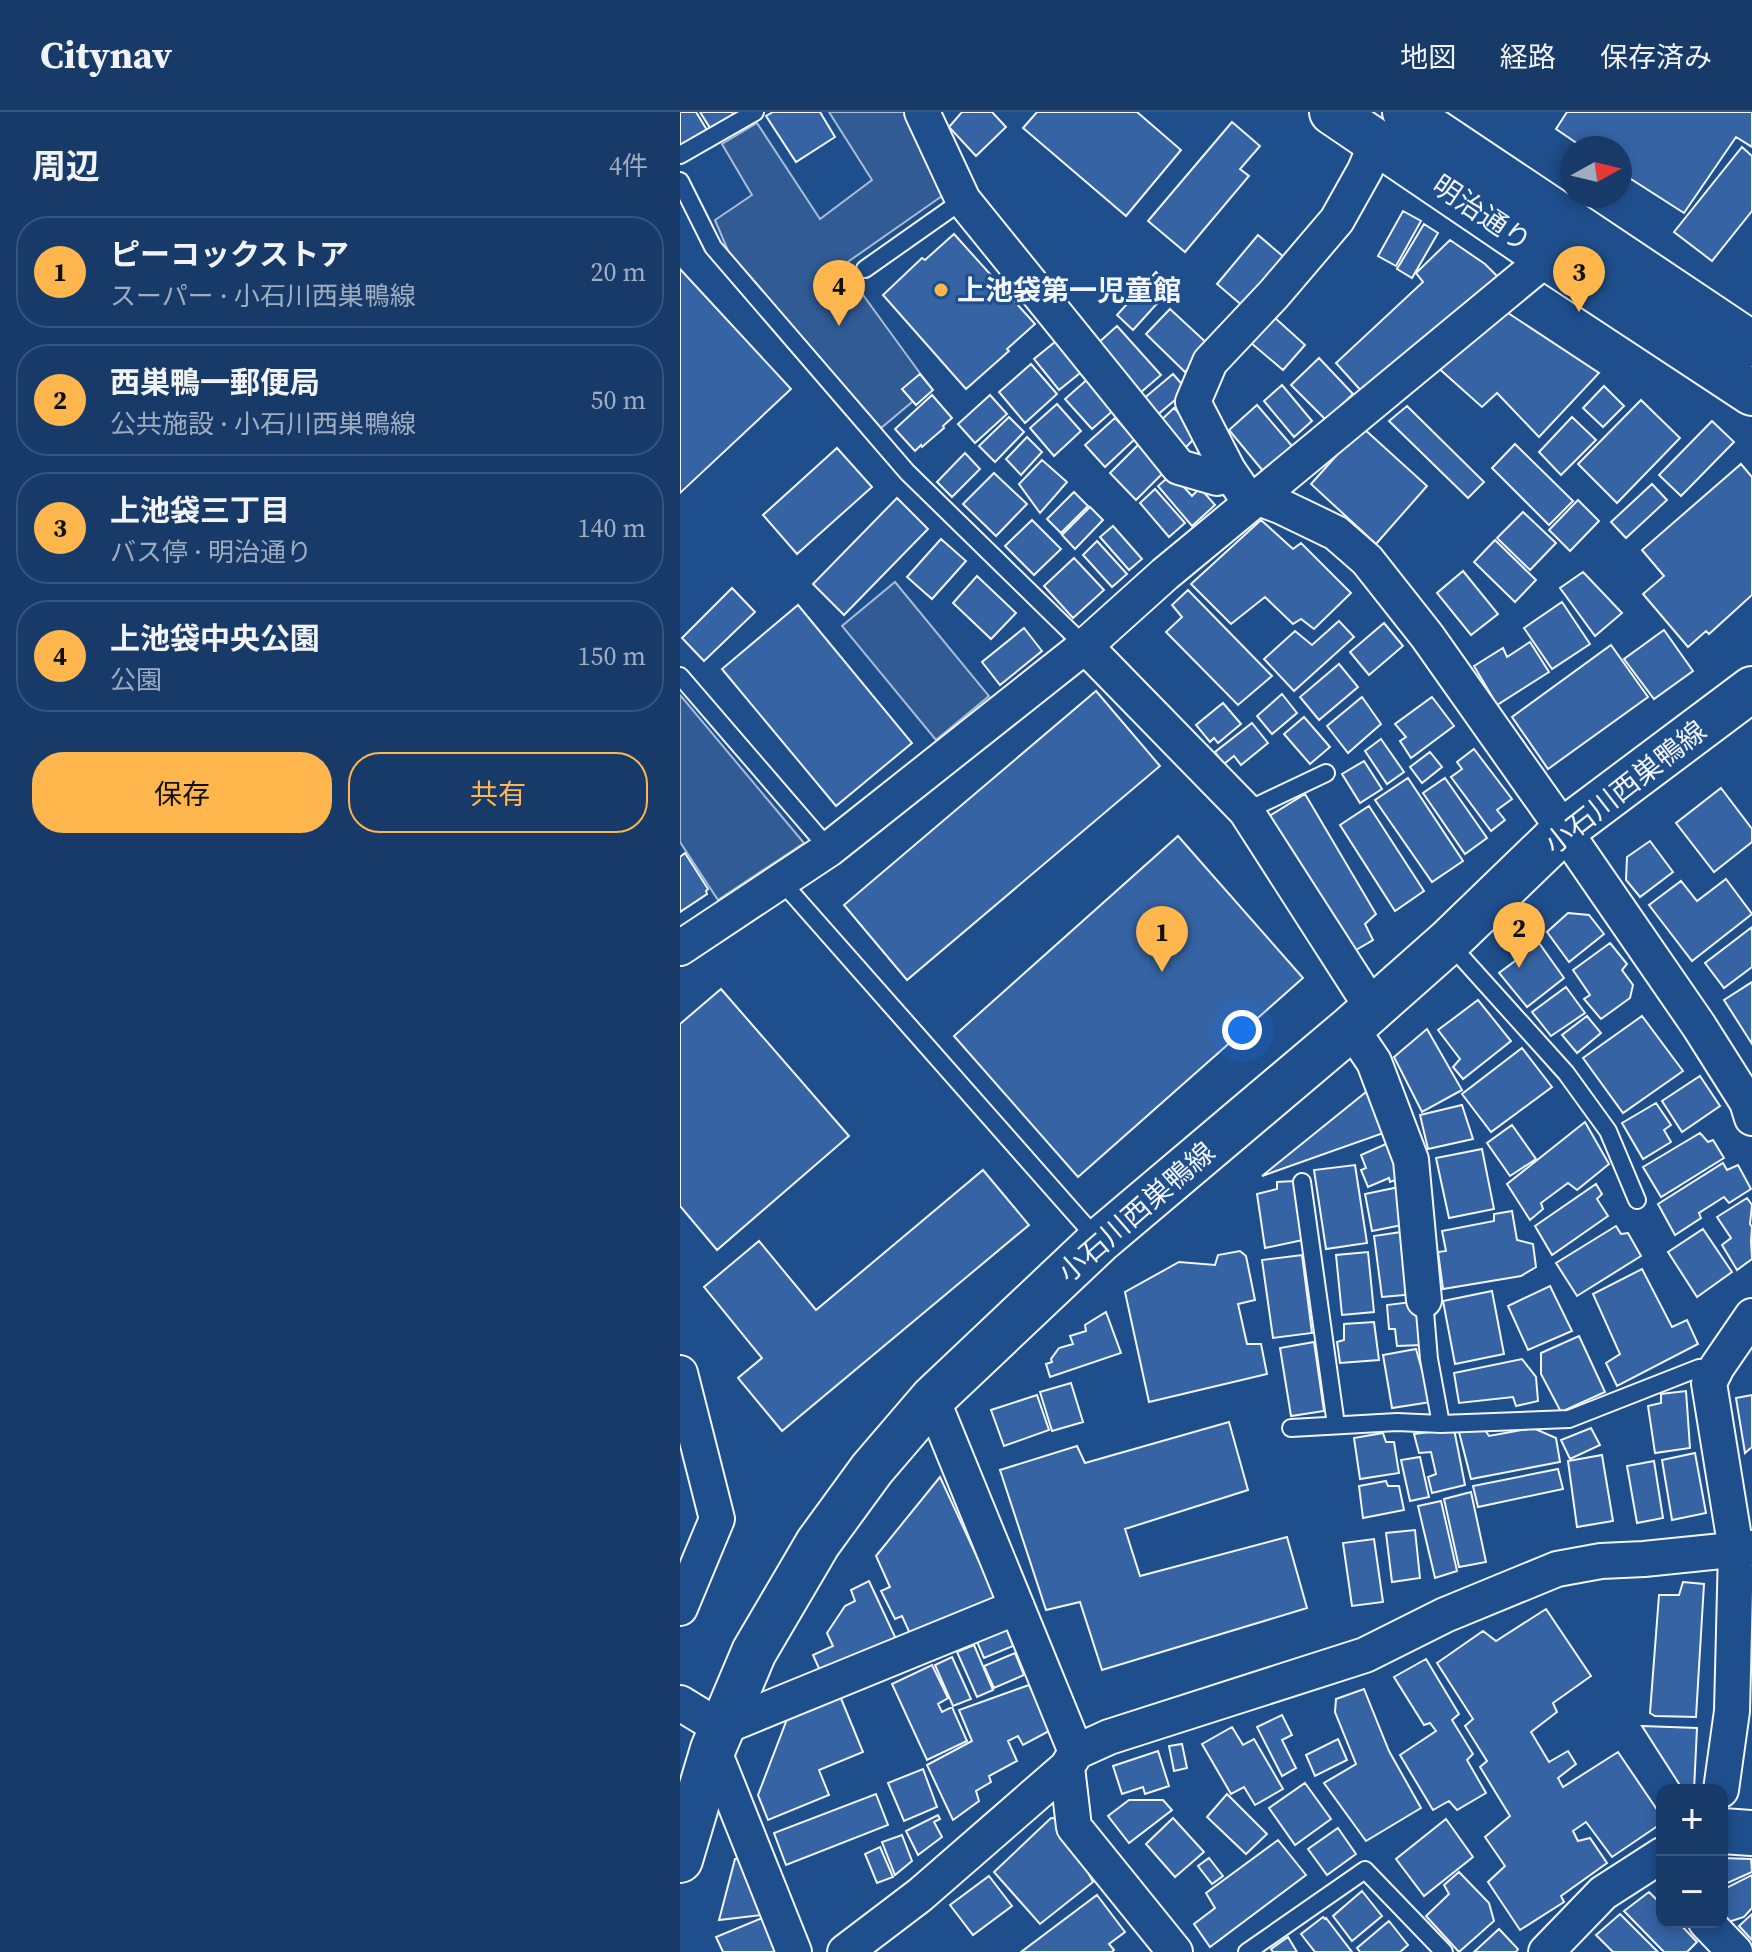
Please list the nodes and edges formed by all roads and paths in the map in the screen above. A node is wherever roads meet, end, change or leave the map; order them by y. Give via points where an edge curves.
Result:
1 (755, 112) edge
2 (922, 112) edge
3 (1332, 112) edge
4 (1391, 127) edge
5 (680, 155) edge
6 (680, 181) edge
7 (963, 200) junction
8 (1547, 258) junction
9 (865, 269) dead end
10 (1752, 344) edge
11 (1752, 393) edge
12 (1228, 470) junction
13 (1259, 499) junction
14 (1085, 646) junction
15 (680, 676) edge
16 (1752, 689) edge
17 (1326, 773) dead end
18 (1246, 811) junction
19 (1564, 830) junction
20 (829, 849) junction
21 (782, 882) junction
22 (1448, 942) junction
23 (680, 948) edge
24 (1362, 1019) junction
25 (1752, 1118) edge
26 (1302, 1182) dead end
27 (1637, 1200) dead end
28 (1099, 1241) junction
29 (1424, 1300) joint
30 (1752, 1316) edge
31 (1717, 1367) junction
32 (680, 1373) edge
33 (932, 1399) junction
34 (1441, 1424) junction
35 (1336, 1425) junction
36 (1291, 1428) dead end
37 (1744, 1549) edge
38 (1017, 1607) junction
39 (680, 1608) edge
40 (680, 1703) edge
41 (717, 1738) junction
42 (1072, 1759) junction
43 (1722, 1784) edge
44 (1728, 1831) edge
45 (1752, 1833) edge
46 (680, 1860) edge
47 (1656, 1866) edge
48 (1712, 1928) edge
49 (794, 1952) edge
50 (845, 1952) edge
51 (1175, 1952) edge
52 (1247, 1952) edge
53 (1444, 1952) edge
54 (1546, 1952) edge
55 (1735, 1952) edge

1 - 5 lane
2 - 7 street
3 - 4 main road, 明治通り
4 - 8 main road, 明治通り
4 - 10 main road, 明治通り
4 - 12 street via 1337,220 1210,362 1193,402
6 - 14 lane via 713,247 907,472
7 - 9 lane
7 - 12 street via 1179,467 1217,478
8 - 11 main road, 明治通り
8 - 13 street
12 - 13 street via 1243,492
13 - 14 street
13 - 19 street via 1336,533 1367,560
14 - 18 street
14 - 20 street
15 - 20 lane
16 - 19 main road, 小石川西巣鴨線
17 - 18 lane
18 - 24 street
19 - 22 main road, 小石川西巣鴨線
19 - 25 street via 1699,1026
20 - 21 street
21 - 23 street
21 - 28 lane
22 - 24 main road, 小石川西巣鴨線
22 - 27 lane via 1566,1073 1608,1131
24 - 28 main road, 小石川西巣鴨線
24 - 29 street via 1411,1160
26 - 35 lane
28 - 33 main road, 小石川西巣鴨線
29 - 34 lane
30 - 31 street
31 - 34 lane via 1699,1368 1569,1419
31 - 37 street via 1709,1383
32 - 39 street via 717,1519
33 - 38 street
33 - 41 main road, 小石川西巣鴨線 via 818,1543 754,1652
34 - 35 lane
35 - 36 lane
37 - 42 street via 1557,1569 1365,1655 1109,1737
37 - 43 street
38 - 41 street
38 - 42 street
40 - 41 street
41 - 46 main road, 小石川西巣鴨線
41 - 49 street
42 - 50 street via 920,1895
42 - 51 street via 1074,1827
44 - 45 main road
47 - 54 street via 1603,1893
48 - 55 street
52 - 53 lane via 1365,1870

